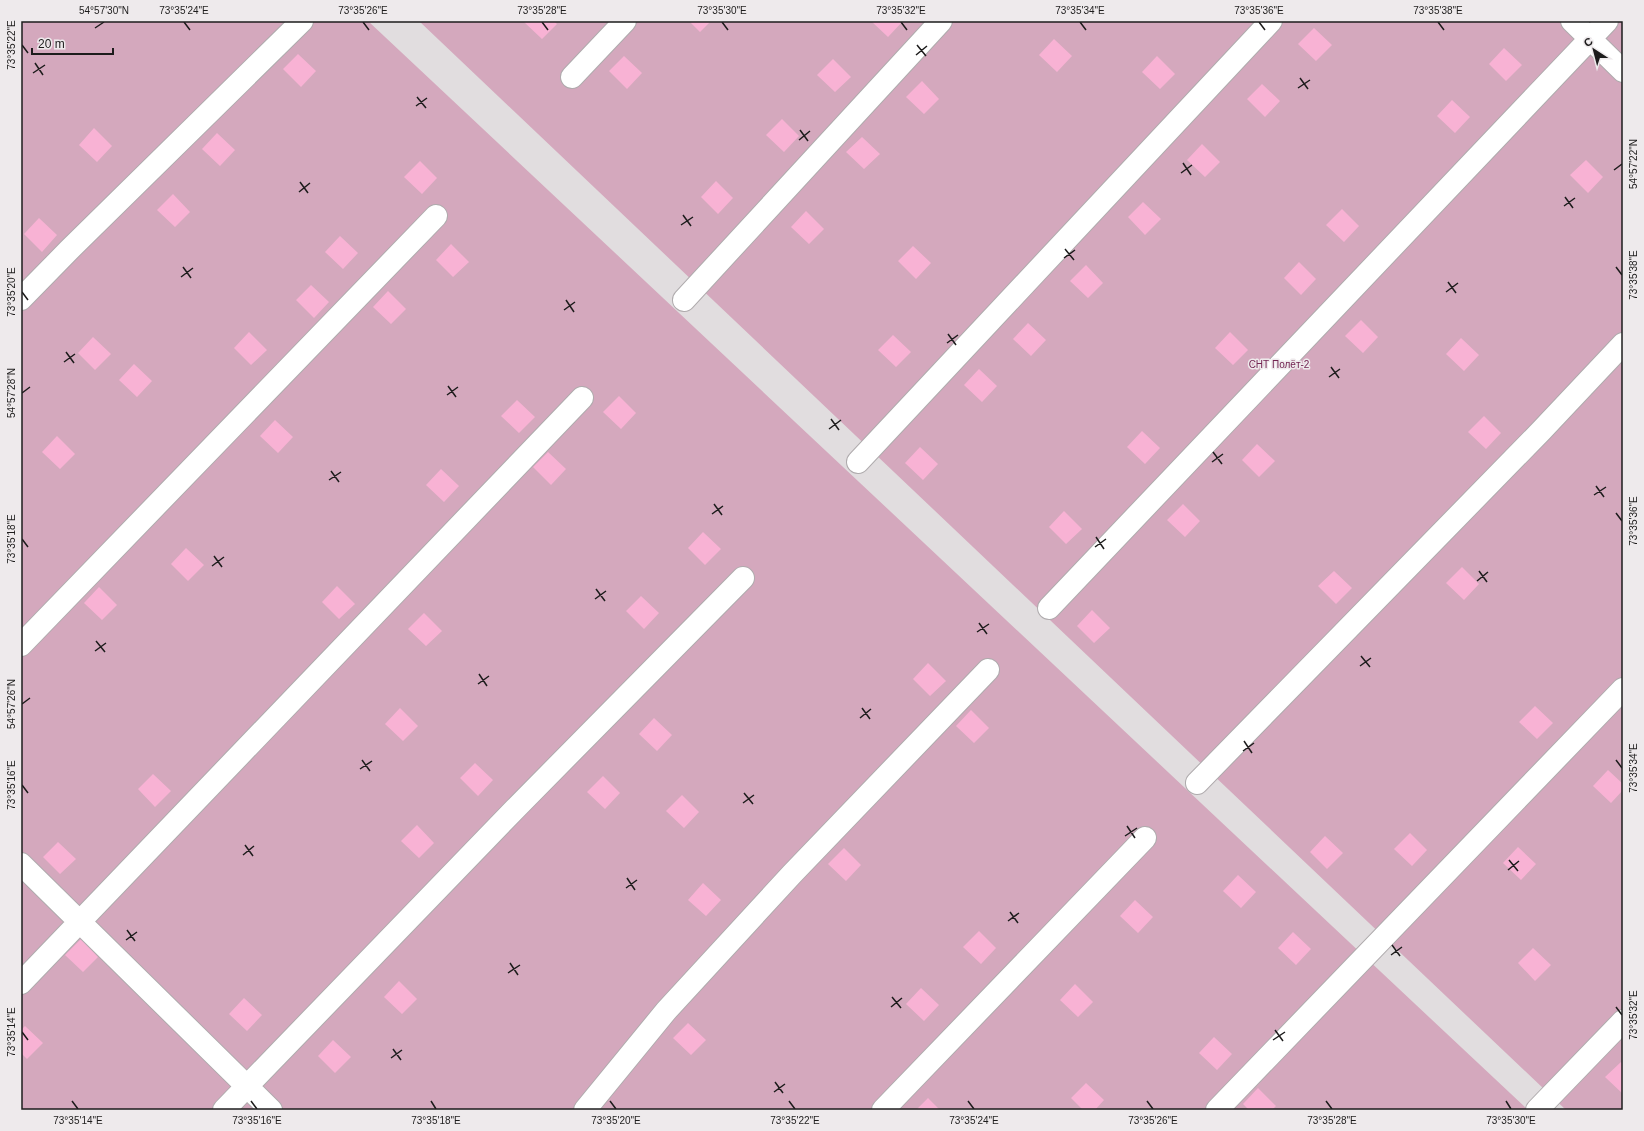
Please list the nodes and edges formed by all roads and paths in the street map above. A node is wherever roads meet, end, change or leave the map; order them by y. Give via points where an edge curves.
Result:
1 (302, 21) edge
2 (625, 21) edge
3 (941, 21) edge
4 (1271, 21) edge
5 (1572, 21) edge
6 (1607, 21) edge
7 (1590, 39) junction
8 (1623, 71) edge
9 (572, 77) dead end
10 (436, 216) dead end
11 (21, 299) edge
12 (684, 300) dead end
13 (1623, 344) edge
14 (582, 398) dead end
15 (858, 462) dead end
16 (743, 578) dead end
17 (1049, 608) dead end
18 (21, 645) edge
19 (988, 670) dead end
20 (1623, 689) edge
21 (1197, 783) dead end
22 (1145, 838) dead end
23 (21, 864) edge
24 (80, 920) junction
25 (21, 983) edge
26 (1623, 1021) edge
27 (247, 1085) junction
28 (224, 1110) edge
29 (272, 1110) edge
30 (585, 1110) edge
31 (883, 1110) edge
32 (1217, 1110) edge
33 (1537, 1110) edge

1 - 11 street
2 - 9 street
3 - 12 street
4 - 15 street
5 - 7 street
6 - 7 street
7 - 8 street
7 - 17 street
10 - 18 street
13 - 21 street
14 - 24 street
16 - 27 street
19 - 30 street via 792,874 703,971 628,1056
20 - 32 street
22 - 31 street
23 - 24 street
24 - 25 street
24 - 27 street
26 - 33 street
27 - 28 street
27 - 29 street

